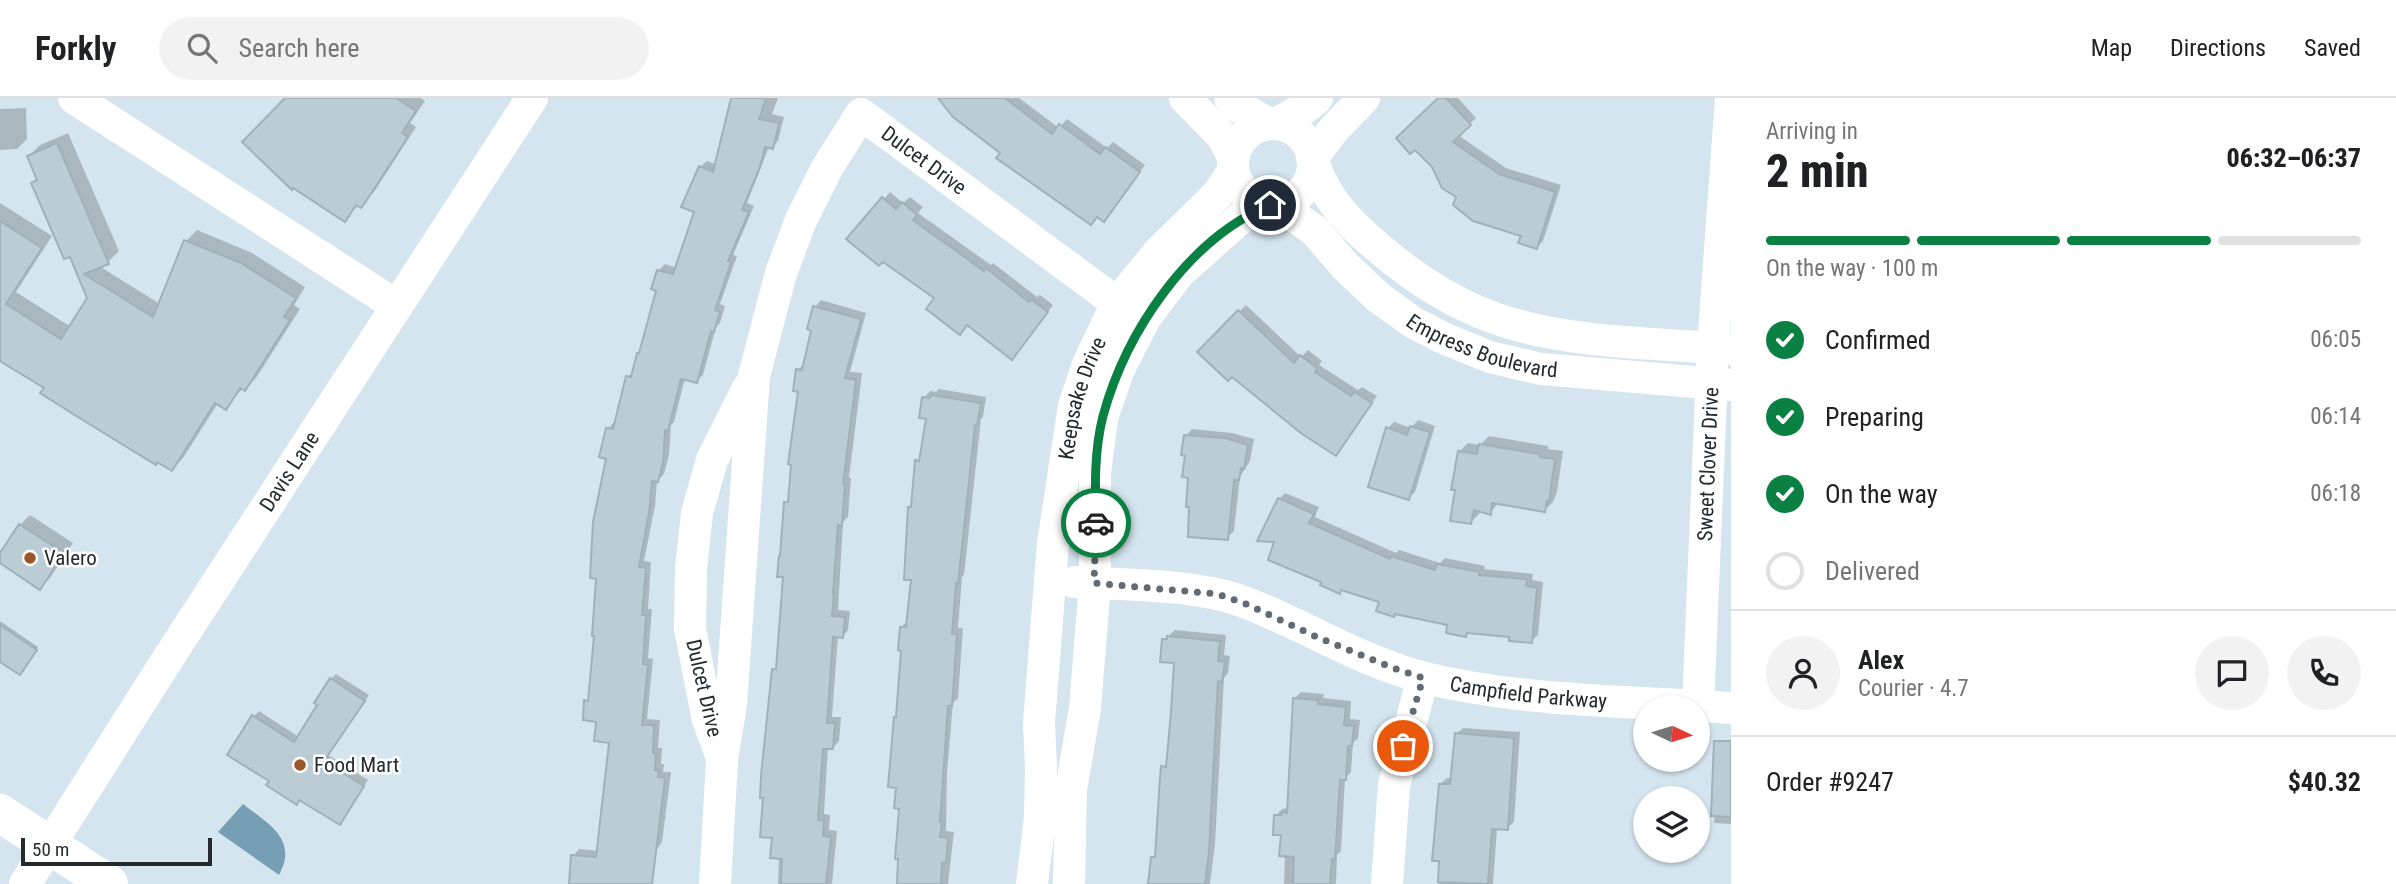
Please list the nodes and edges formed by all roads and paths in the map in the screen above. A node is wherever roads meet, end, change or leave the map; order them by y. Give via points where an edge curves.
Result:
1 (74, 98) edge
2 (532, 98) edge
3 (1185, 98) edge
4 (1230, 98) edge
5 (1317, 98) edge
6 (1364, 98) edge
7 (1731, 98) edge
8 (1273, 124) junction
9 (1313, 161) junction
10 (1233, 164) junction
11 (1273, 204) junction
12 (1117, 303) junction
13 (397, 306) junction
14 (1722, 348) edge
15 (754, 376) junction
16 (1722, 384) edge
17 (1049, 580) junction
18 (1094, 583) junction
19 (1423, 678) junction
20 (1699, 695) edge
21 (1633, 702) edge
22 (1710, 707) edge
23 (1731, 708) edge
24 (722, 760) junction
25 (0, 813) edge
26 (50, 845) junction
27 (25, 884) edge
28 (109, 884) edge
29 (715, 884) edge
30 (1032, 884) edge
31 (1069, 884) edge
32 (1387, 884) edge

1 - 13 street
2 - 13 street, Davis Lane
3 - 10 street via 1223,137
4 - 8 street
5 - 8 street
6 - 9 street via 1334,129
7 - 14 street, Sweet Clover Drive
8 - 9 street via 1295,130 1305,139
8 - 10 street via 1246,134
9 - 11 street via 1306,188 1284,204
9 - 14 street, Empress Boulevard via 1328,197 1360,233 1456,302 1542,331
10 - 11 street via 1246,194
10 - 12 street, Keepsake Drive via 1218,194 1158,253
11 - 16 street, Empress Boulevard via 1314,230 1378,298 1414,323 1490,357 1541,369
11 - 18 street, Keepsake Drive via 1243,216 1179,273 1145,318 1118,371 1102,418 1095,472
12 - 15 street, Dulcet Drive via 861,114 801,220 778,284
12 - 17 street, Keepsake Drive via 1074,406
13 - 26 street, Davis Lane
14 - 16 street, Sweet Clover Drive
15 - 24 street, Dulcet Drive via 731,704
15 - 24 street, Dulcet Drive via 712,460 697,513 691,569 690,629 708,720
16 - 20 street, Sweet Clover Drive
17 - 18 street, Campfield Parkway
17 - 30 street, Keepsake Drive via 1039,723 1040,817
18 - 19 street, Campfield Parkway via 1217,594
18 - 31 street, Keepsake Drive via 1085,708 1071,790
19 - 21 street, Campfield Parkway via 1556,698
19 - 32 street via 1394,785
22 - 23 street, Campfield Parkway
24 - 29 street, Dulcet Drive
25 - 26 main road
26 - 27 street, Davis Lane
26 - 28 main road

